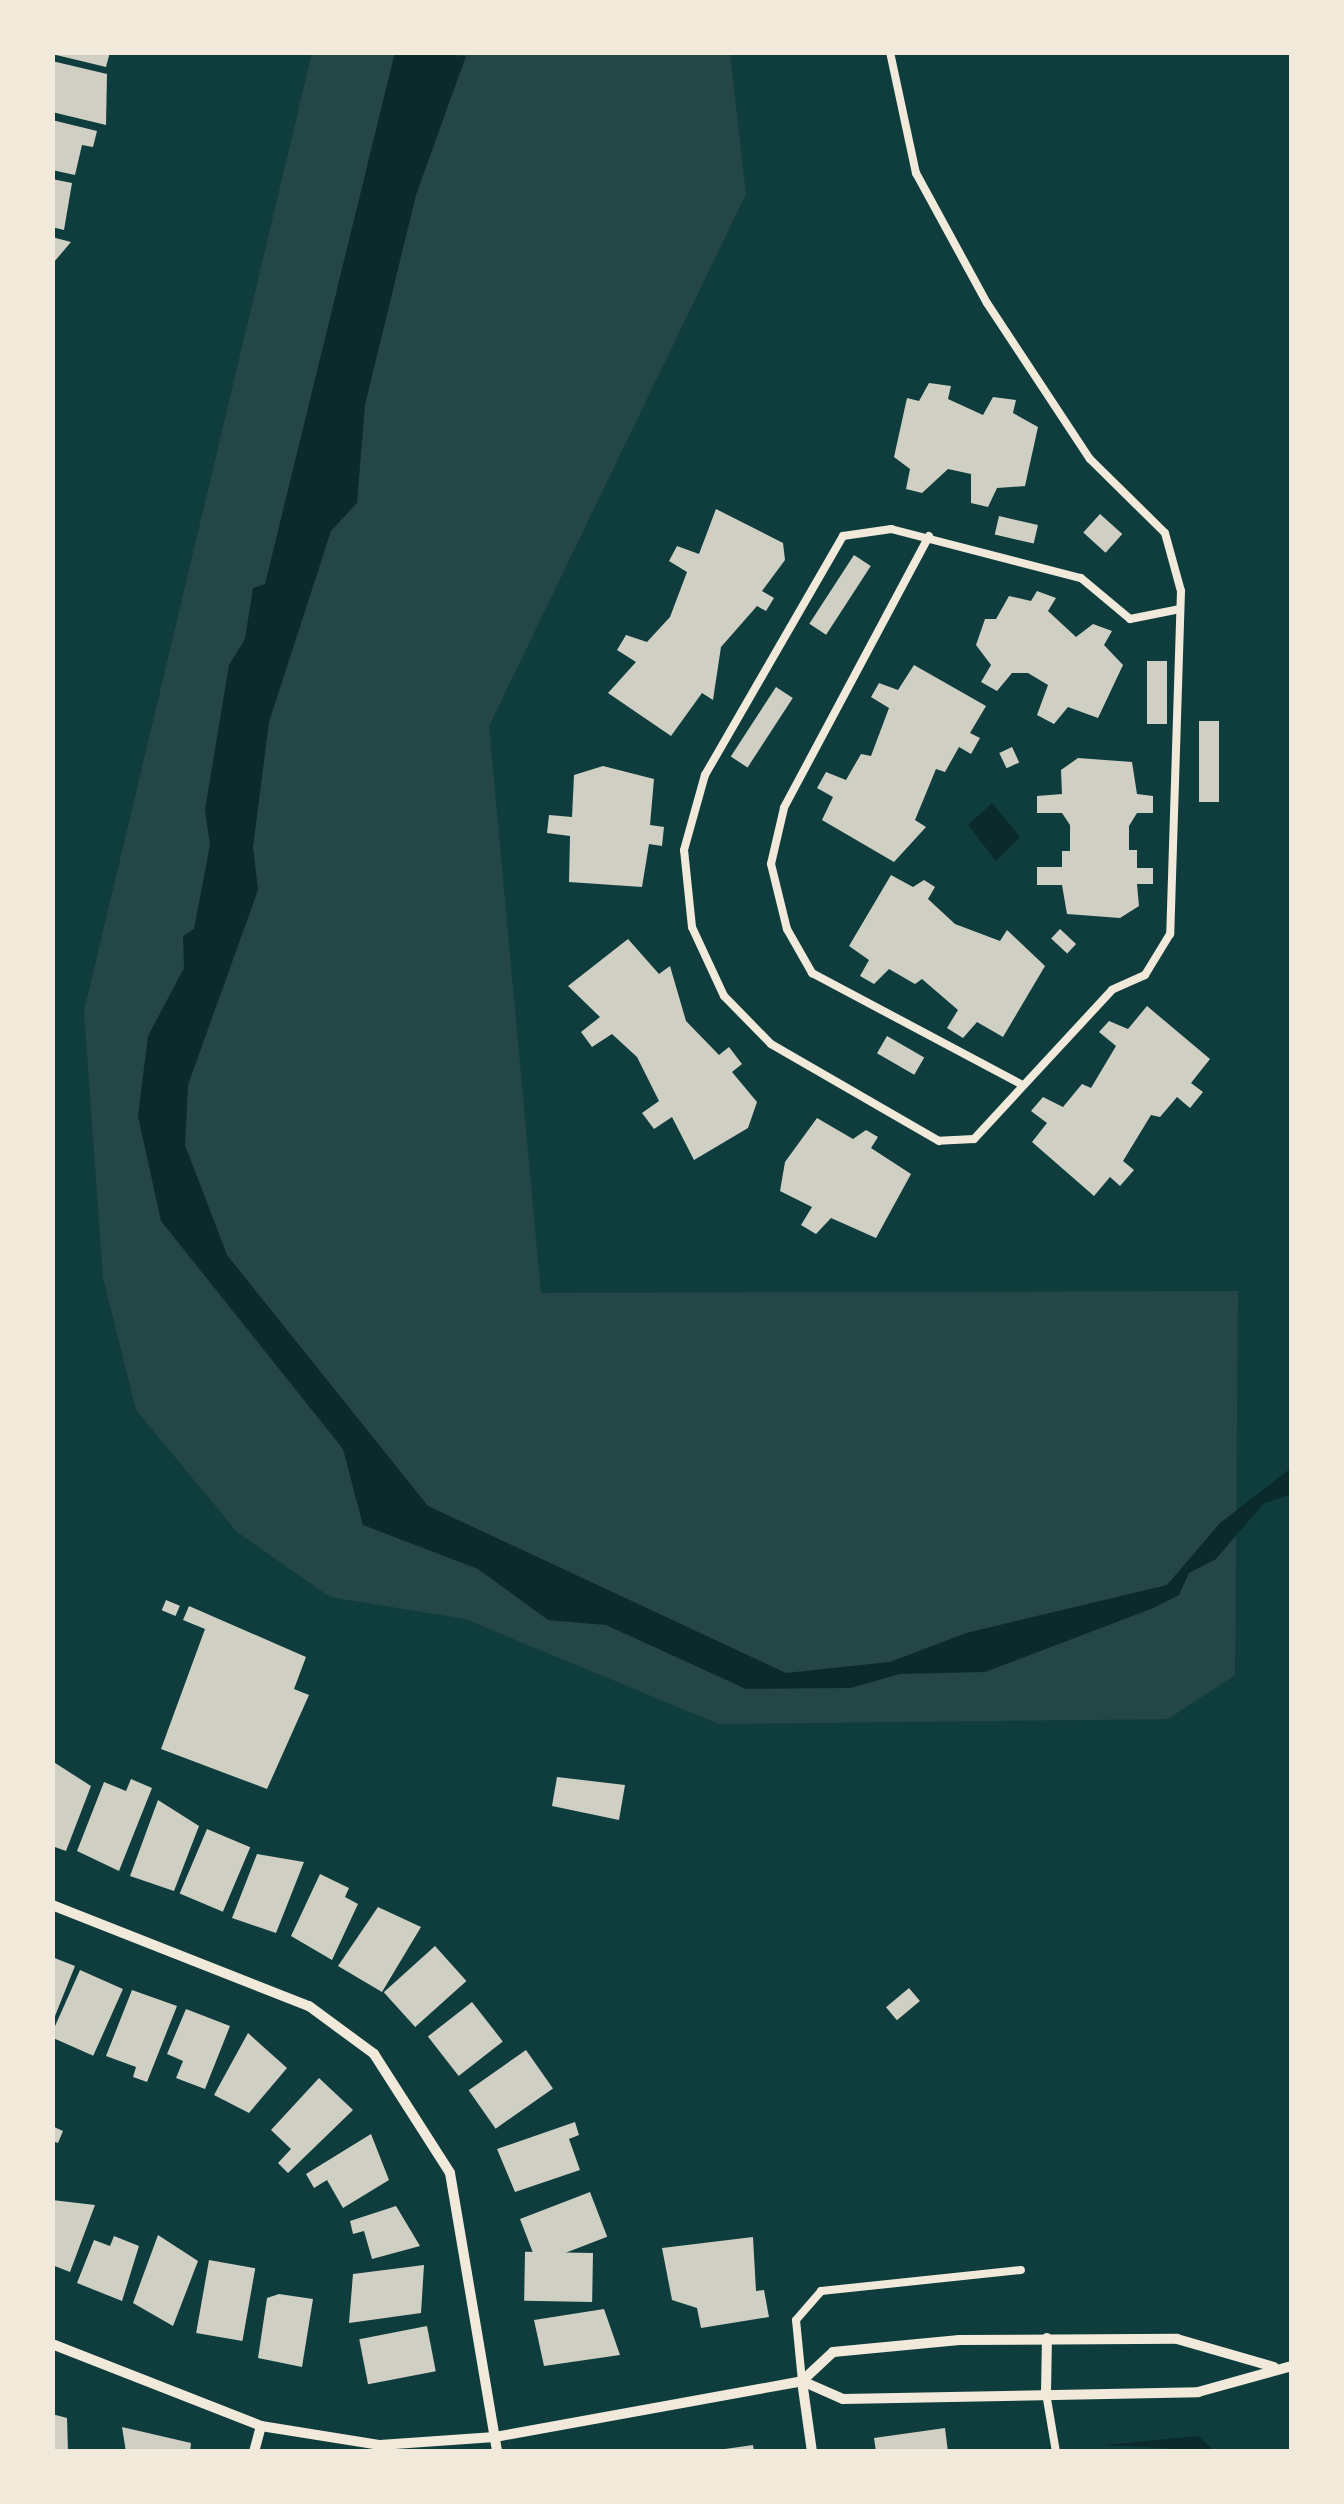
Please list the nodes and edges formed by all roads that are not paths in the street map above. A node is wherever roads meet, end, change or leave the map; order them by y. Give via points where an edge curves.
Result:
1 (890, 52) edge
2 (930, 536) junction
3 (1180, 609) junction
4 (1023, 1085) junction
5 (52, 1906) edge
6 (1021, 2270) dead end
7 (1048, 2338) junction
8 (52, 2344) edge
9 (1292, 2366) edge
10 (1277, 2367) junction
11 (802, 2382) junction
12 (1046, 2393) junction
13 (261, 2426) junction
14 (495, 2437) junction
15 (254, 2452) edge
16 (497, 2452) edge
17 (812, 2452) edge
18 (1056, 2452) edge

1 - 3 lane via 916,173 1090,459 1165,532
2 - 3 lane via 1081,578 1130,620
2 - 4 lane via 784,808 771,864 787,928 812,973
2 - 4 lane via 891,529 843,536 705,775 684,850 692,926 724,996 771,1044 939,1141 974,1139
3 - 4 lane via 1170,934 1145,975 1112,990
5 - 14 street via 308,2006 374,2054 450,2173
6 - 11 lane via 821,2291 796,2320
7 - 10 street via 1177,2339
7 - 11 street via 833,2352
7 - 12 street
8 - 13 street
9 - 10 street
10 - 12 street via 1198,2392
11 - 12 street via 844,2398
11 - 14 street
11 - 17 street
12 - 18 lane
13 - 14 street via 380,2445
13 - 15 street
14 - 16 street

